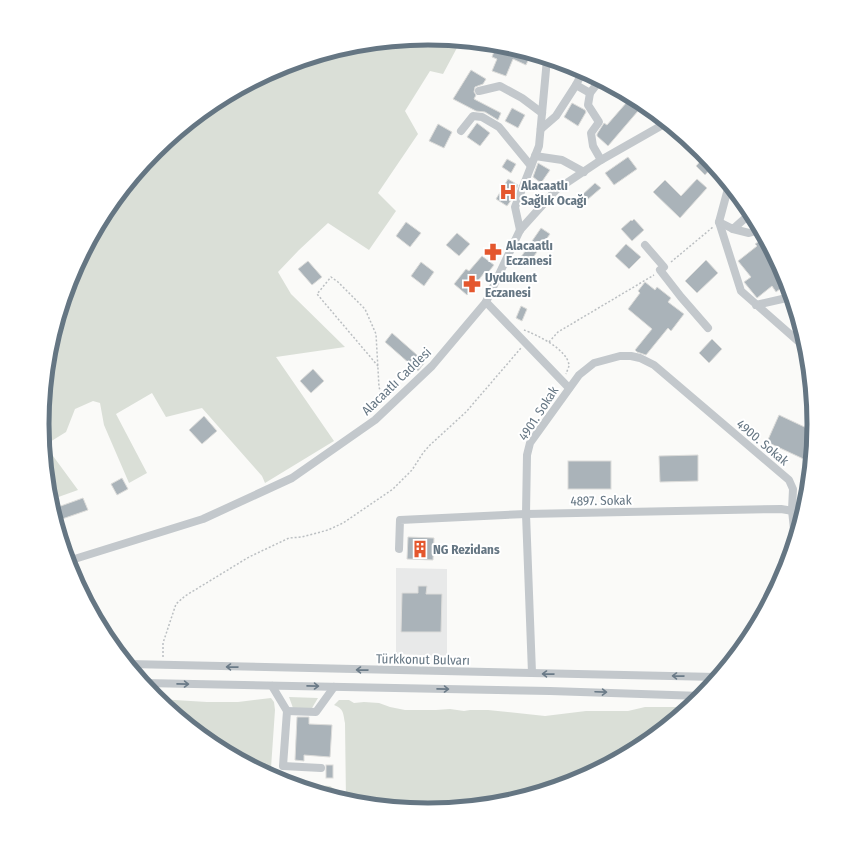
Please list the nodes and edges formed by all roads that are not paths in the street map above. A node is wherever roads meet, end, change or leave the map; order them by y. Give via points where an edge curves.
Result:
1 (547, 64) edge
2 (580, 77) edge
3 (597, 84) edge
4 (576, 85) junction
5 (479, 91) dead end
6 (590, 93) junction
7 (542, 113) junction
8 (662, 125) edge
9 (541, 128) junction
10 (461, 131) dead end
11 (535, 156) junction
12 (601, 160) junction
13 (531, 166) junction
14 (584, 172) junction
15 (727, 191) edge
16 (746, 218) edge
17 (719, 222) junction
18 (733, 229) junction
19 (520, 230) junction
20 (754, 232) edge
21 (645, 245) dead end
22 (785, 297) edge
23 (486, 302) junction
24 (756, 305) junction
25 (708, 328) dead end
26 (798, 341) edge
27 (569, 388) junction
28 (712, 414) joint
29 (792, 510) junction
30 (797, 510) edge
31 (526, 514) junction
32 (793, 524) edge
33 (399, 549) dead end
34 (74, 558) edge
35 (135, 664) edge
36 (532, 673) junction
37 (710, 677) edge
38 (152, 683) edge
39 (272, 686) junction
40 (334, 687) junction
41 (692, 696) edge
42 (287, 711) junction
43 (321, 768) dead end

1 - 7 street
2 - 4 street
3 - 6 street
4 - 6 street
4 - 9 street via 556,116
5 - 7 street via 500,86
6 - 12 street via 588,105 599,122 591,133 593,146
7 - 9 street
8 - 12 street, Alacaatlı Caddesi
9 - 11 street
10 - 13 street via 473,116 482,117 499,127
11 - 13 street
11 - 14 street via 562,160
12 - 14 street, Alacaatlı Caddesi
13 - 19 street via 515,207
14 - 19 street, Alacaatlı Caddesi via 556,190
15 - 17 street
16 - 18 street
17 - 18 street
17 - 24 street via 741,291
18 - 20 street
19 - 23 street, Alacaatlı Caddesi
21 - 25 street via 681,297
22 - 24 street
23 - 27 street
23 - 34 street, Alacaatlı Caddesi via 432,366 375,420 292,478 204,519
24 - 26 street
27 - 28 street, 4901. Sokak via 579,375 594,363 620,356 635,356 654,365
27 - 31 street, 4901. Sokak via 530,443 527,455
28 - 29 street, 4900. Sokak via 790,480 793,490
29 - 30 street, 4897. Sokak
29 - 31 street, 4897. Sokak
29 - 32 street, 4900. Sokak
31 - 33 street, 4897. Sokak via 400,520
31 - 36 street, 4901. Sokak
36 -> 35 street, Türkkonut Bulvarı
37 -> 36 street, Türkkonut Bulvarı
38 -> 39 street
39 -> 40 street
39 - 42 street
40 -> 41 street via 542,690
40 - 42 street via 316,712
42 - 43 street via 283,766

